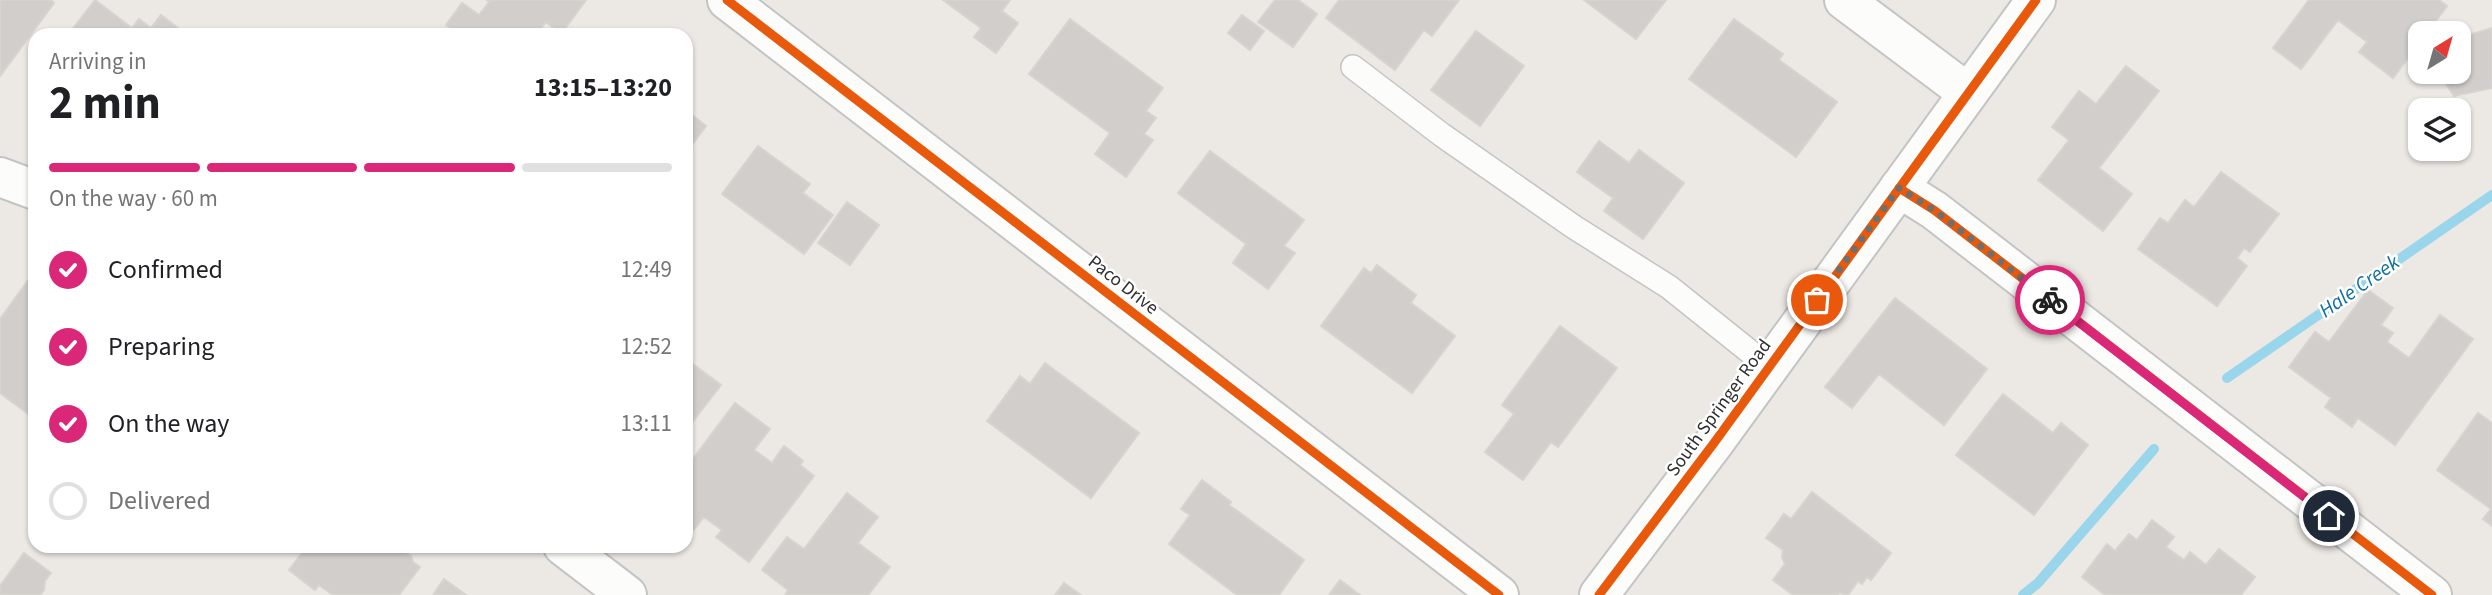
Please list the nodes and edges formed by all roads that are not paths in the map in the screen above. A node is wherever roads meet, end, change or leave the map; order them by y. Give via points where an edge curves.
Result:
1 (727, 0) edge
2 (1844, 0) edge
3 (2036, 0) edge
4 (1353, 67) dead end
5 (1968, 93) junction
6 (0, 177) edge
7 (28, 187) edge
8 (1899, 188) junction
9 (1769, 367) junction
10 (572, 553) edge
11 (627, 595) edge
12 (1499, 595) edge
13 (1599, 595) edge
14 (2432, 595) edge

1 - 12 street, Paco Drive
2 - 5 street
3 - 5 street, South Springer Road
4 - 9 lane via 1574,227 1669,287
5 - 8 street, South Springer Road
6 - 7 street
8 - 9 street, South Springer Road
8 - 14 street via 1934,210
9 - 13 street, South Springer Road
10 - 11 street

